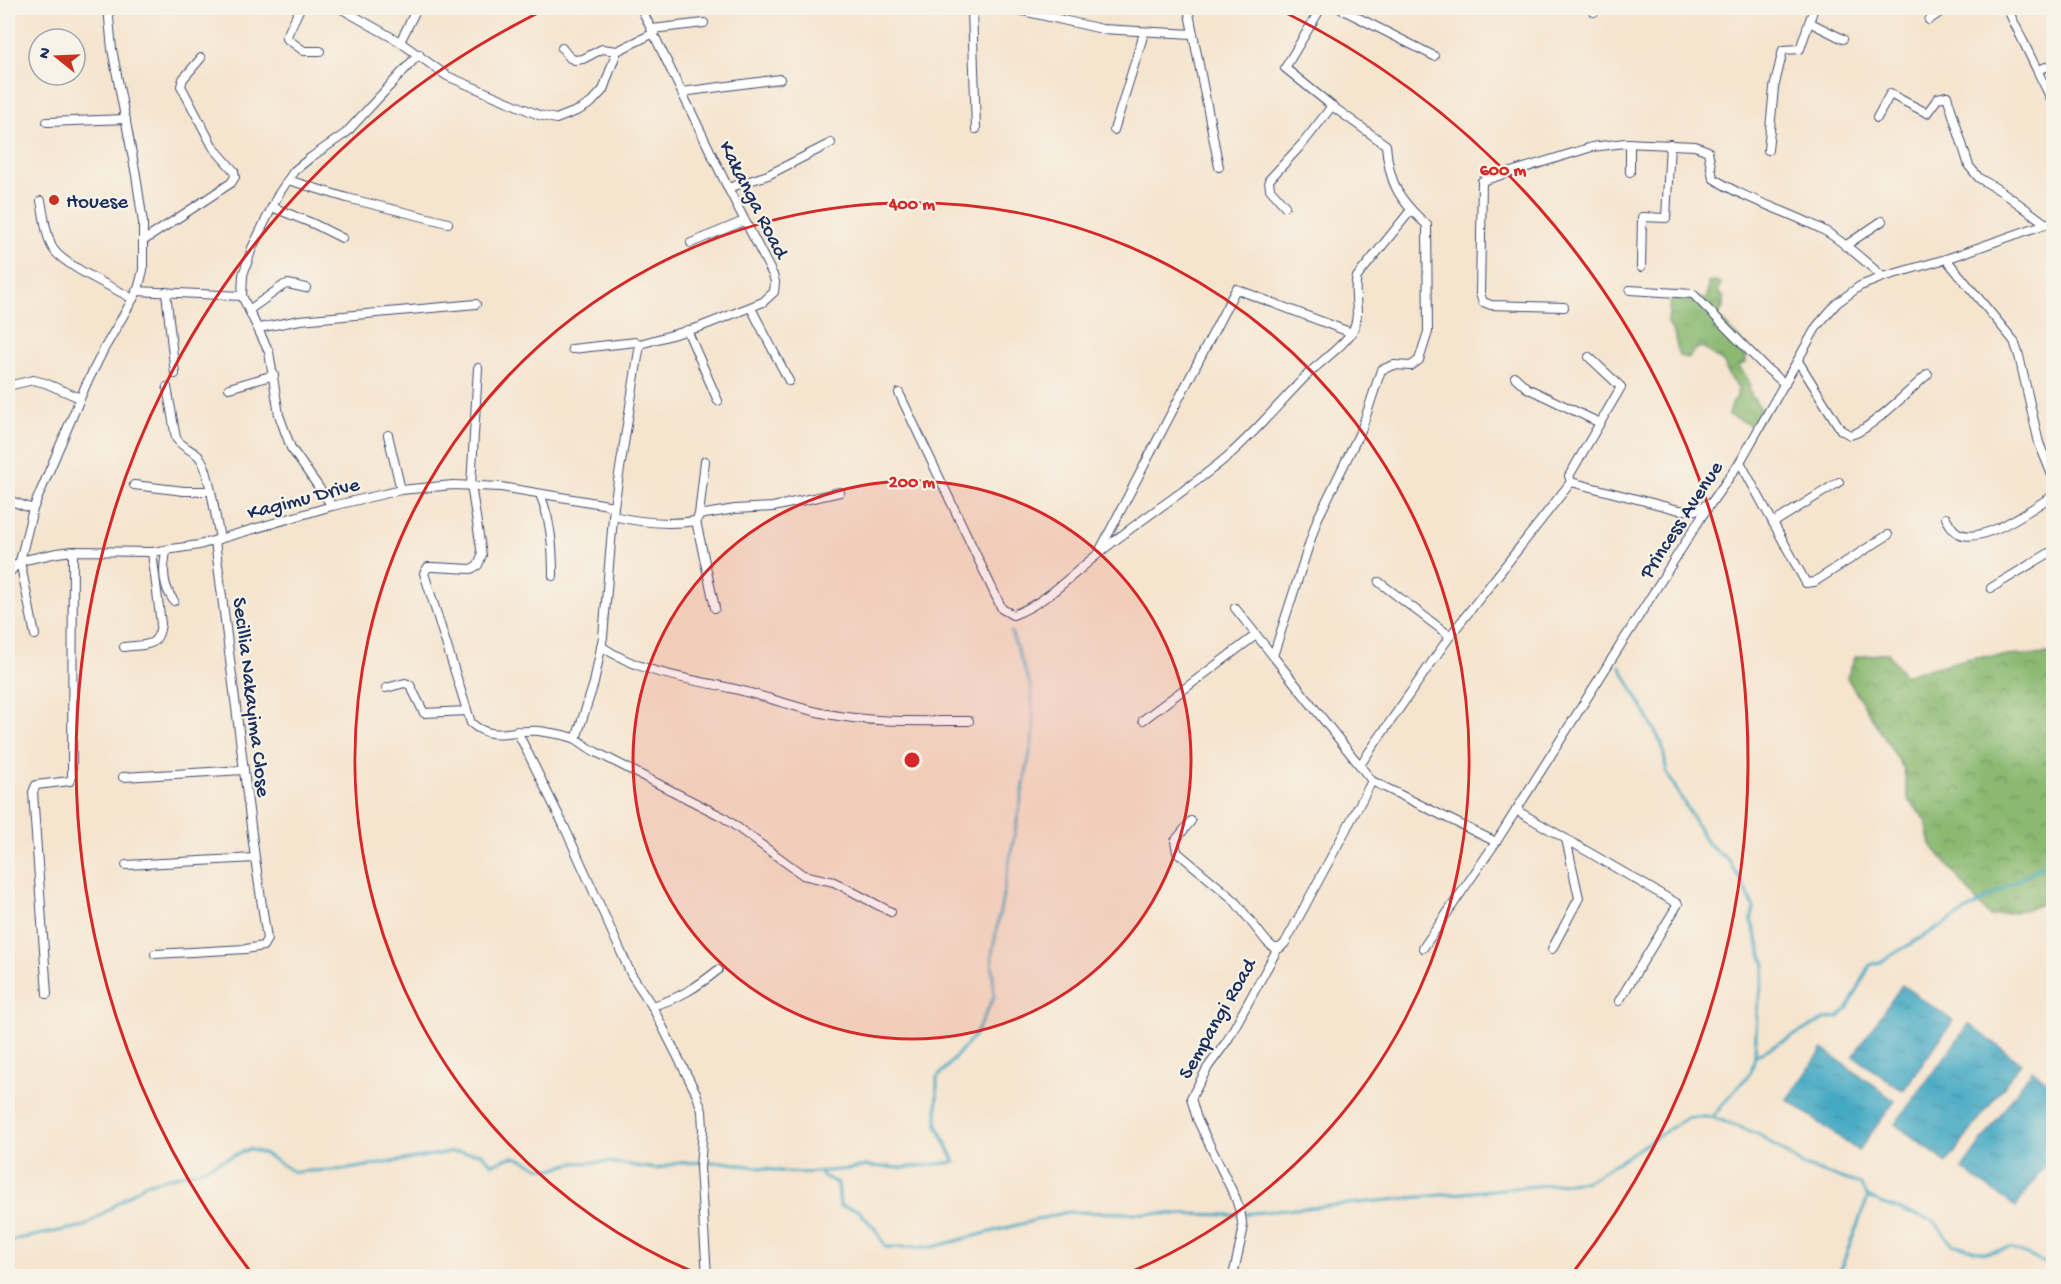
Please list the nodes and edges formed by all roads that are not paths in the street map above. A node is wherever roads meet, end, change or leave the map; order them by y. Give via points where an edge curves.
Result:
1 (108, 8) edge
2 (300, 8) edge
3 (340, 8) edge
4 (417, 8) edge
5 (641, 8) edge
6 (972, 8) edge
7 (1010, 8) edge
8 (1188, 8) edge
9 (1320, 8) edge
10 (1339, 8) edge
11 (1814, 8) edge
12 (1946, 8) edge
13 (2007, 8) edge
14 (1929, 21) dead end
15 (1809, 22) junction
16 (704, 24) dead end
17 (653, 31) junction
18 (1144, 33) junction
19 (1192, 34) junction
20 (1843, 39) dead end
21 (400, 42) junction
22 (562, 48) dead end
23 (320, 51) dead end
24 (617, 51) junction
25 (419, 54) junction
26 (1434, 56) dead end
27 (201, 58) dead end
28 (2054, 64) edge
29 (2038, 70) junction
30 (780, 80) dead end
31 (682, 92) junction
32 (2054, 105) edge
33 (1332, 106) junction
34 (126, 118) junction
35 (1877, 118) dead end
36 (47, 122) dead end
37 (976, 129) dead end
38 (1114, 130) dead end
39 (831, 143) dead end
40 (1630, 143) junction
41 (1670, 144) junction
42 (1768, 150) dead end
43 (1219, 167) dead end
44 (1629, 172) dead end
45 (288, 180) junction
46 (728, 188) junction
47 (41, 201) dead end
48 (1285, 206) dead end
49 (272, 207) junction
50 (1411, 210) junction
51 (744, 221) junction
52 (1882, 221) dead end
53 (448, 223) dead end
54 (2050, 223) edge
55 (342, 238) dead end
56 (143, 241) junction
57 (691, 243) dead end
58 (1845, 246) junction
59 (1946, 259) junction
60 (1641, 267) dead end
61 (1883, 277) junction
62 (306, 288) dead end
63 (138, 290) junction
64 (1630, 290) dead end
65 (166, 292) junction
66 (125, 294) junction
67 (242, 296) junction
68 (133, 299) junction
69 (476, 304) dead end
70 (1564, 307) dead end
71 (751, 308) junction
72 (249, 310) junction
73 (259, 328) junction
74 (687, 330) junction
75 (1352, 333) junction
76 (640, 344) junction
77 (572, 350) dead end
78 (1589, 357) dead end
79 (1798, 361) junction
80 (478, 368) dead end
81 (175, 374) dead end
82 (1928, 374) dead end
83 (274, 375) junction
84 (1515, 377) dead end
85 (789, 381) dead end
86 (1785, 384) junction
87 (8, 386) edge
88 (167, 387) dead end
89 (229, 388) dead end
90 (899, 393) dead end
91 (80, 398) junction
92 (718, 401) dead end
93 (1600, 423) junction
94 (388, 435) dead end
95 (705, 461) dead end
96 (1740, 462) junction
97 (2054, 480) edge
98 (1571, 482) junction
99 (1839, 482) dead end
100 (134, 484) dead end
101 (471, 485) junction
102 (401, 490) junction
103 (211, 491) junction
104 (840, 492) dead end
105 (540, 494) junction
106 (2054, 495) edge
107 (8, 500) edge
108 (1711, 503) junction
109 (332, 506) junction
110 (614, 506) junction
111 (33, 509) junction
112 (614, 516) junction
113 (697, 518) junction
114 (1946, 518) dead end
115 (1773, 524) junction
116 (1888, 535) dead end
117 (217, 540) junction
118 (2054, 550) edge
119 (73, 551) junction
120 (166, 551) junction
121 (152, 552) junction
122 (1098, 553) junction
123 (20, 561) junction
124 (8, 574) edge
125 (553, 576) dead end
126 (1379, 582) dead end
127 (1990, 588) dead end
128 (174, 601) dead end
129 (715, 608) dead end
130 (1235, 608) dead end
131 (35, 635) dead end
132 (1256, 635) junction
133 (1450, 636) junction
134 (124, 646) dead end
135 (601, 646) junction
136 (1273, 656) junction
137 (386, 688) dead end
138 (467, 711) junction
139 (1143, 720) dead end
140 (969, 721) dead end
141 (517, 731) junction
142 (576, 740) junction
143 (1360, 765) junction
144 (244, 770) junction
145 (123, 777) dead end
146 (1372, 781) junction
147 (1516, 810) junction
148 (1191, 821) dead end
149 (1566, 838) junction
150 (1496, 842) junction
151 (255, 858) junction
152 (126, 865) dead end
153 (891, 912) dead end
154 (1278, 948) junction
155 (1422, 948) dead end
156 (1552, 949) dead end
157 (155, 954) dead end
158 (718, 970) dead end
159 (47, 994) dead end
160 (2053, 998) edge
161 (1619, 1000) dead end
162 (652, 1006) junction
163 (2054, 1013) edge
164 (707, 1276) edge
165 (1233, 1276) edge

1 - 34 street
2 - 23 street via 286,38 304,51
3 - 21 street
4 - 21 street
5 - 17 street, Kakanga Road
6 - 37 street
7 - 18 street via 1102,29
8 - 19 street
9 - 33 street via 1285,68
10 - 26 street
11 - 15 street
12 - 14 street
13 - 29 street
15 - 20 street
15 - 42 street via 1800,49 1783,50 1773,88
16 - 17 street
17 - 24 street
17 - 31 street, Kakanga Road
18 - 19 street
18 - 38 street
19 - 43 street
21 - 25 street
22 - 24 street via 575,60 602,49
24 - 25 street via 603,90 579,110 556,119 447,76
25 - 45 street via 346,133 310,158
27 - 56 street via 183,78 181,86 213,147 235,177
28 - 29 street
29 - 32 street
30 - 31 street
31 - 46 street, Kakanga Road
33 - 48 street via 1269,180 1270,189
33 - 50 street via 1386,145 1393,186
34 - 36 street
34 - 56 street
35 - 54 street via 1890,94 1927,114 1938,98 1947,96 1969,166 1979,178
39 - 46 street via 768,175
40 - 41 street
40 - 44 street
40 - 70 street via 1592,147 1482,181 1480,294 1484,302
41 - 58 street via 1708,151 1713,178 1724,186 1794,216
41 - 60 street via 1666,218 1642,217
45 - 49 street
45 - 53 street
46 - 51 street, Kakanga Road
47 - 66 street via 52,249
49 - 55 street
49 - 67 street via 252,248 243,275
50 - 75 street via 1357,277 1358,320
50 - 136 street via 1427,225 1428,332 1419,360 1411,366 1394,365 1381,370 1362,428 1317,520
51 - 57 street
51 - 71 street, Kakanga Road via 775,282 771,297
52 - 58 street
54 - 59 street, Princess Avenue
56 - 63 street
58 - 61 street
59 - 61 street, Princess Avenue
59 - 97 street via 2014,341 2039,442
61 - 79 street, Princess Avenue via 1860,286 1837,303 1817,326
62 - 72 street via 284,285
63 - 65 street
63 - 66 street
63 - 68 street
64 - 86 street via 1693,294
65 - 67 street
65 - 81 street
66 - 68 street
67 - 72 street
68 - 91 street
69 - 73 street via 300,320
71 - 74 street, Kakanga Road
71 - 85 street
72 - 73 street
73 - 83 street via 270,352
74 - 76 street, Kakanga Road
74 - 92 street
75 - 122 street via 1227,457
75 - 122 street via 1236,289
76 - 77 street, Kakanga Road
76 - 110 street
78 - 93 street via 1621,387
79 - 82 street via 1841,430 1850,435 1869,425
79 - 86 street, Princess Avenue
80 - 101 street
83 - 89 street
83 - 109 street via 279,415 291,448
84 - 93 street via 1527,388
86 - 96 street, Princess Avenue
87 - 91 street via 33,380
88 - 103 street, Secillia Nakayima Close via 176,438 202,460
90 - 122 street via 1002,609 1013,615 1026,610
91 - 111 street
93 - 98 street via 1569,476
94 - 102 street
95 - 113 street
96 - 108 street, Princess Avenue
96 - 115 street
98 - 108 street via 1679,510 1695,510
98 - 133 street
99 - 115 street
100 - 103 street
101 - 102 street, Kagimu Drive
101 - 105 street, Kagimu Drive
101 - 138 street via 481,550 478,565 471,569 428,567 424,573
102 - 109 street, Kagimu Drive
103 - 117 street, Secillia Nakayima Close
104 - 113 street
105 - 110 street, Kagimu Drive
105 - 125 street via 550,526
106 - 114 street via 1980,536 1959,534
107 - 111 street
108 - 147 street, Princess Avenue
109 - 117 street, Kagimu Drive
110 - 112 street
111 - 123 street
112 - 113 street via 671,524
112 - 135 street
113 - 129 street
115 - 116 street via 1803,580 1809,584
117 - 120 street, Kagimu Drive
117 - 144 street, Secillia Nakayima Close
118 - 127 street
119 - 121 street, Kagimu Drive
119 - 123 street, Kagimu Drive
119 - 159 street via 74,770 70,781 36,785 33,792
120 - 121 street, Kagimu Drive
120 - 128 street via 163,573 167,592
121 - 134 street via 160,636 151,644
123 - 124 street
123 - 131 street
126 - 133 street
130 - 132 street
132 - 136 street
132 - 139 street
133 - 143 street
135 - 140 street via 621,658 686,680 826,714 854,719
135 - 142 street
136 - 143 street
137 - 138 street via 410,684 424,713
138 - 141 street via 471,723 484,733
141 - 142 street via 538,731
141 - 162 street via 631,974
142 - 153 street via 723,817 802,875 834,882
143 - 146 street
144 - 145 street
144 - 151 street, Secillia Nakayima Close
146 - 150 street
146 - 154 street via 1285,943
147 - 149 street
147 - 150 street, Princess Avenue
148 - 154 street via 1175,841 1177,852 1221,888 1267,942
149 - 156 street via 1579,898
149 - 161 street via 1678,904
150 - 155 street, Princess Avenue
151 - 152 street
151 - 157 street, Secillia Nakayima Close via 266,927 263,946
154 - 165 street, Sempangi Road via 1191,1098 1241,1215 1243,1231
158 - 162 street via 698,987
160 - 163 street
162 - 164 street via 702,1112 700,1168

